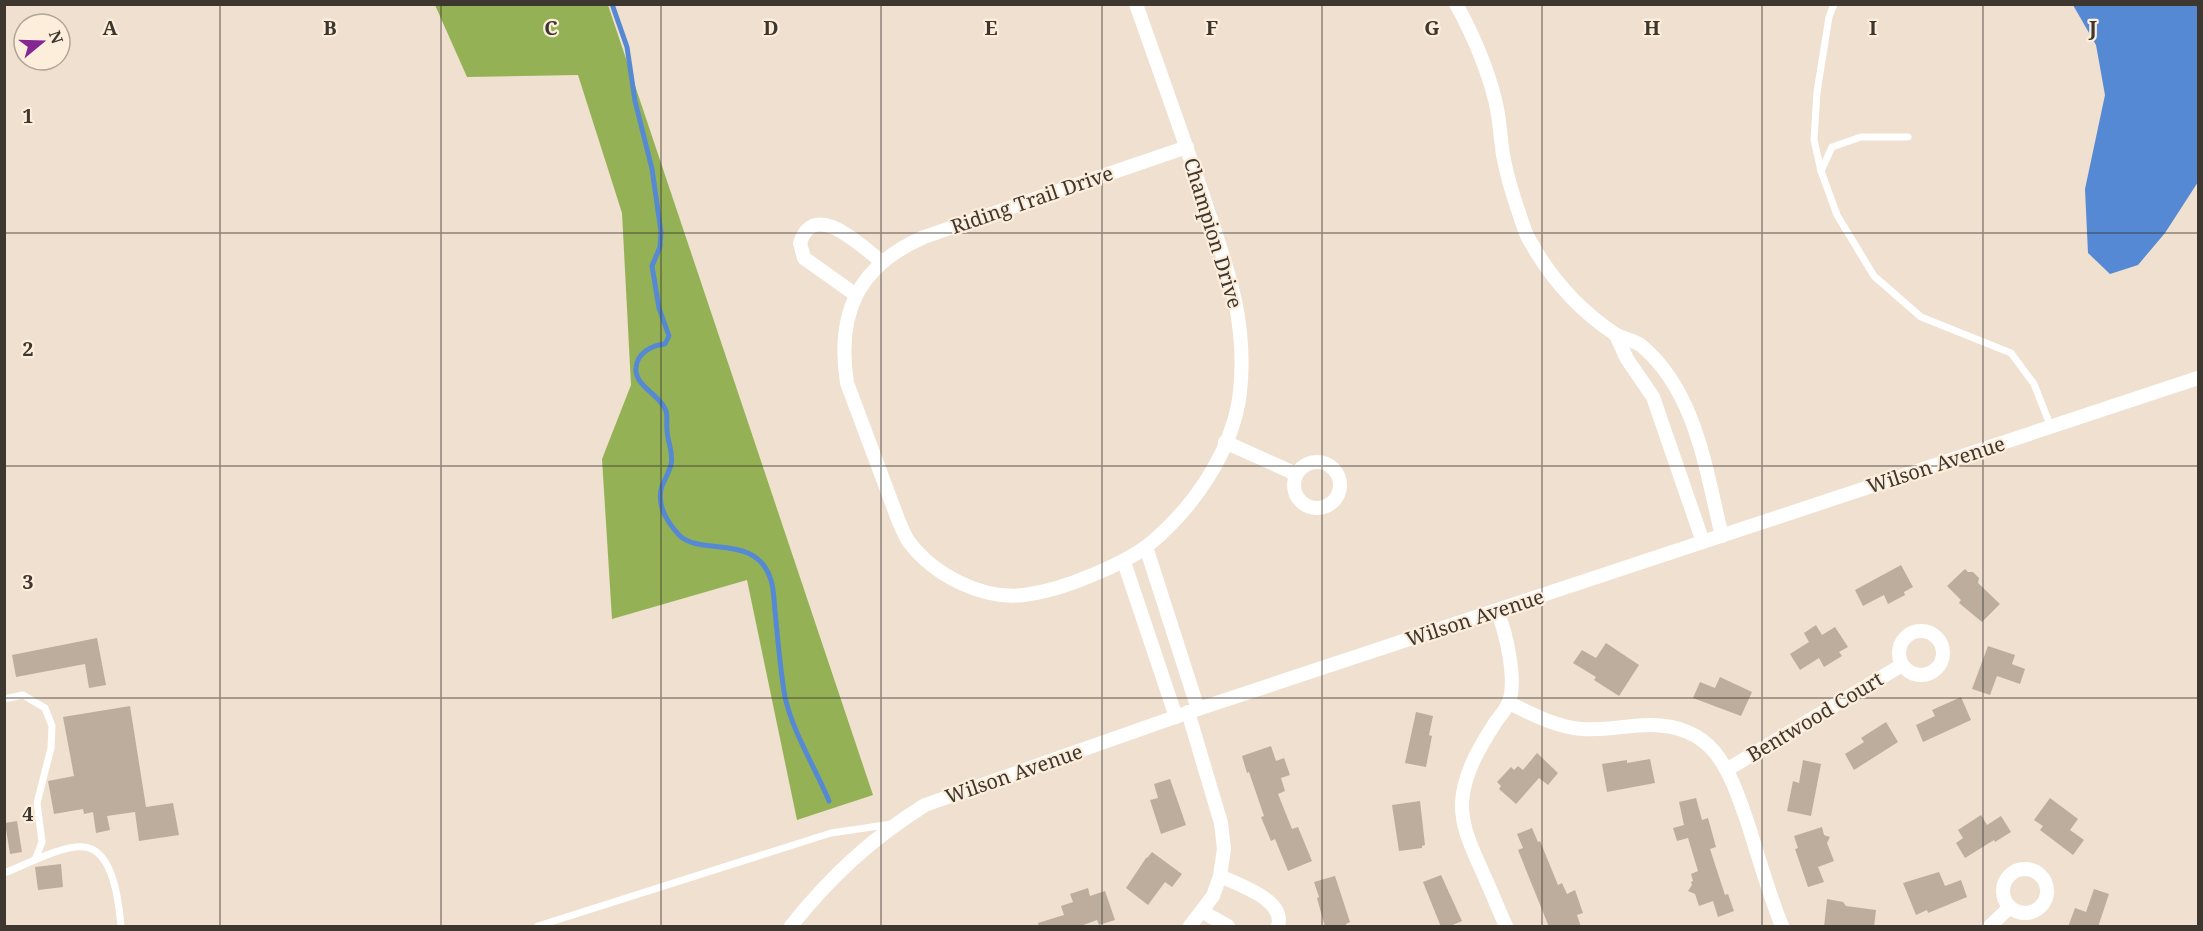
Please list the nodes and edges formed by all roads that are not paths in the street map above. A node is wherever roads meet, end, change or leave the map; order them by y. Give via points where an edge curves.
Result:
1 (1136, 4) edge
2 (1456, 4) edge
3 (1834, 4) edge
4 (1908, 137) dead end
5 (1187, 147) junction
6 (1821, 171) junction
7 (882, 262) junction
8 (856, 295) junction
9 (1616, 335) junction
10 (2199, 378) edge
11 (2051, 427) junction
12 (1225, 442) junction
13 (1296, 474) dead end
14 (1722, 536) junction
15 (1703, 543) junction
16 (1146, 547) junction
17 (1124, 562) junction
18 (1497, 611) junction
19 (1902, 665) dead end
20 (4, 699) edge
21 (1509, 703) junction
22 (1188, 713) junction
23 (1728, 769) junction
24 (896, 823) junction
25 (35, 860) junction
26 (4, 873) edge
27 (1220, 876) junction
28 (2010, 907) dead end
29 (1203, 912) junction
30 (121, 927) edge
31 (538, 927) edge
32 (791, 927) edge
33 (1190, 927) edge
34 (1228, 927) edge
35 (1278, 927) edge
36 (1506, 927) edge
37 (1782, 927) edge
38 (1990, 927) edge

1 - 5 street, Champion Drive
2 - 9 street via 1486,72 1498,112 1510,185 1528,239 1565,293
3 - 6 lane via 1817,92 1814,140
4 - 6 lane via 1861,137 1832,147
5 - 7 street, Riding Trail Drive via 924,237 900,247
5 - 12 street, Champion Drive via 1239,316 1239,395
6 - 11 lane via 1837,215 1874,276 1922,317 2010,353 2034,384
7 - 8 street, Riding Trail Drive
7 - 8 street via 830,224 815,224 807,229 800,243 804,258
8 - 17 street, Riding Trail Drive via 845,338 843,361 847,383 899,522 909,542 927,560 971,588 1022,595 1074,583
9 - 14 street via 1641,345 1678,392 1703,457
9 - 15 street via 1653,398
10 - 11 street, Wilson Avenue
11 - 14 street, Wilson Avenue
12 - 13 street
12 - 16 street, Champion Drive via 1194,498
14 - 15 street, Wilson Avenue
15 - 18 street, Wilson Avenue
16 - 17 street, Champion Drive
16 - 22 street
17 - 22 street
18 - 21 street via 1505,632 1511,672
18 - 22 street, Wilson Avenue
19 - 23 street, Bentwood Court
20 - 25 lane via 24,695 45,708 52,726 51,748 37,803 42,842
21 - 23 street via 1550,722 1581,729 1652,725 1688,731 1714,750
21 - 36 street via 1474,758 1462,804 1473,855
22 - 24 street, Wilson Avenue via 925,805
22 - 27 street via 1221,823 1224,849
23 - 37 street
24 - 31 lane via 831,833
24 - 32 street, Wilson Avenue via 847,863
25 - 26 lane
25 - 30 lane via 86,847 103,858 111,873
27 - 29 street
27 - 35 street via 1272,903 1280,915
28 - 38 street
29 - 33 street
29 - 34 street

